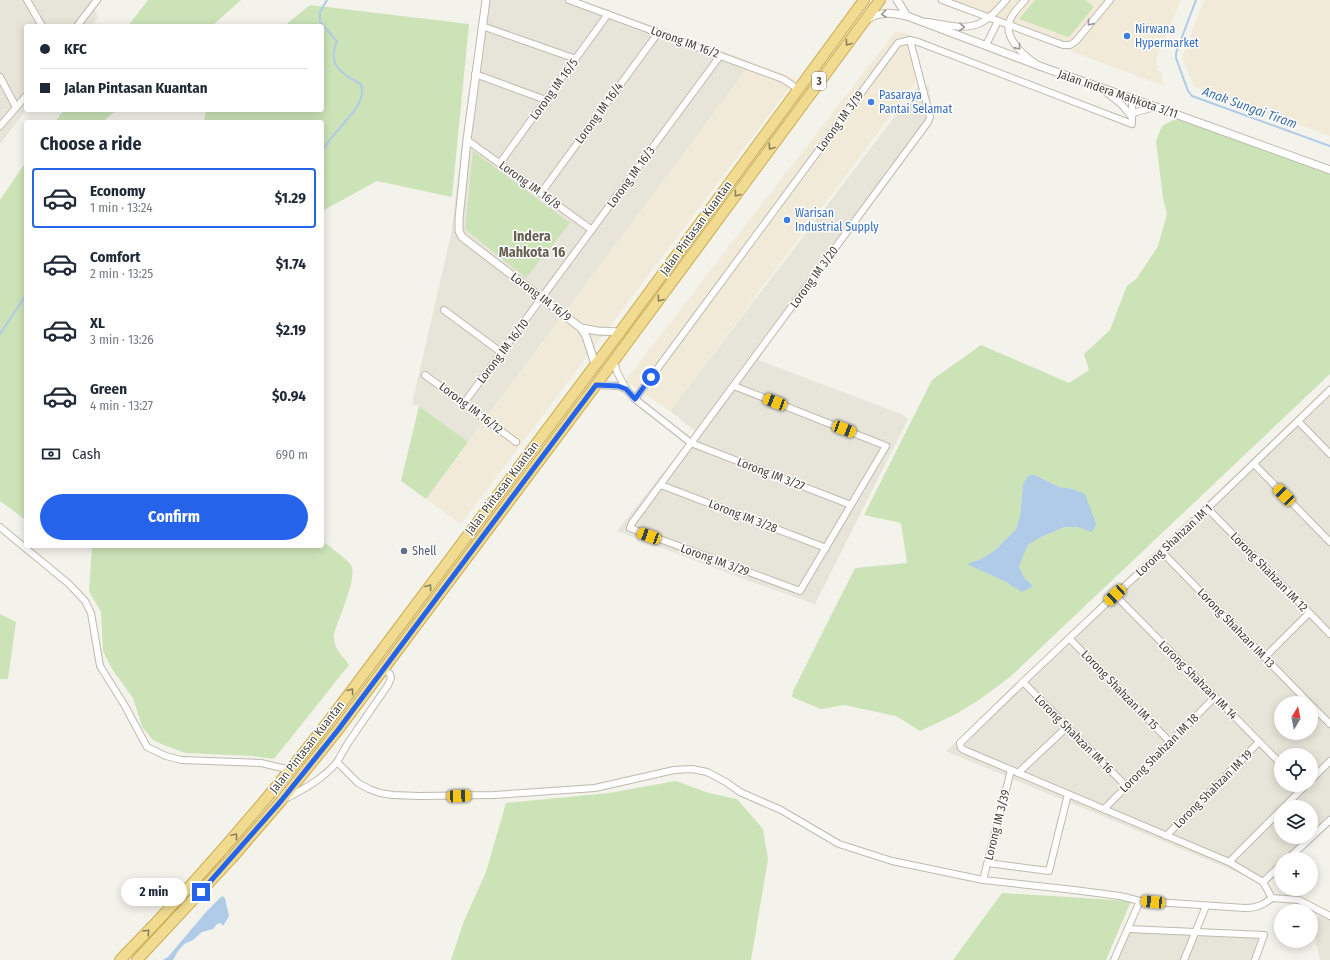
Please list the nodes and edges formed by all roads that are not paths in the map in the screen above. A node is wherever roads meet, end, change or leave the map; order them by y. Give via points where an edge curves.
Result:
1 (27, 0) edge
2 (97, 0) edge
3 (486, 0) edge
4 (569, 0) edge
5 (864, 0) edge
6 (880, 0) edge
7 (897, 0) edge
8 (942, 0) edge
9 (1006, 0) edge
10 (1026, 0) edge
11 (1110, 0) edge
12 (608, 14) junction
13 (907, 16) junction
14 (990, 18) junction
15 (998, 21) junction
16 (863, 22) junction
17 (923, 22) junction
18 (41, 24) edge
19 (79, 24) edge
20 (1009, 25) junction
21 (482, 26) junction
22 (658, 33) junction
23 (910, 40) junction
24 (986, 46) junction
25 (720, 56) junction
26 (576, 59) junction
27 (1045, 68) junction
28 (475, 74) junction
29 (0, 77) edge
30 (1101, 88) junction
31 (798, 89) junction
32 (24, 98) edge
33 (1132, 99) junction
34 (546, 100) junction
35 (16, 107) junction
36 (1156, 107) junction
37 (1131, 116) junction
38 (0, 126) edge
39 (467, 140) junction
40 (500, 163) junction
41 (1330, 170) edge
42 (541, 193) junction
43 (592, 230) junction
44 (542, 299) junction
45 (444, 310) dead end
46 (581, 328) junction
47 (620, 332) junction
48 (502, 353) junction
49 (614, 361) junction
50 (595, 364) junction
51 (425, 375) dead end
52 (596, 385) junction
53 (734, 386) junction
54 (626, 389) junction
55 (1330, 390) edge
56 (635, 399) junction
57 (464, 404) junction
58 (1298, 421) junction
59 (516, 442) dead end
60 (692, 443) junction
61 (1330, 454) edge
62 (1254, 464) junction
63 (661, 485) junction
64 (851, 505) junction
65 (1208, 509) junction
66 (0, 527) edge
67 (630, 528) joint
68 (1330, 542) edge
69 (24, 547) edge
70 (25, 548) edge
71 (826, 548) junction
72 (1162, 552) junction
73 (1115, 595) junction
74 (1309, 613) junction
75 (1330, 634) edge
76 (1069, 638) junction
77 (1264, 657) junction
78 (383, 668) junction
79 (1023, 682) junction
80 (1302, 696) edge
81 (1215, 697) junction
82 (1318, 712) edge
83 (1330, 724) edge
84 (1067, 727) junction
85 (1170, 742) junction
86 (1260, 742) junction
87 (1274, 757) edge
88 (1330, 761) edge
89 (337, 762) junction
90 (291, 770) junction
91 (1011, 770) junction
92 (1018, 773) junction
93 (1318, 773) edge
94 (1126, 786) junction
95 (1298, 792) edge
96 (1068, 794) junction
97 (1291, 800) edge
98 (281, 801) junction
99 (1104, 809) junction
100 (1274, 817) edge
101 (1330, 820) edge
102 (1166, 836) junction
103 (1296, 852) edge
104 (1229, 862) junction
105 (988, 863) junction
106 (1274, 872) edge
107 (983, 880) junction
108 (1263, 882) junction
109 (1272, 898) junction
110 (1140, 900) junction
111 (1206, 906) junction
112 (1330, 916) edge
113 (1128, 929) junction
114 (1196, 932) junction
115 (120, 960) edge
116 (137, 960) edge
117 (1114, 960) edge
118 (1184, 960) edge
119 (1254, 960) edge

1 - 18 street
2 - 19 street
3 - 21 street
4 - 12 street, Lorong IM 16/2
5 - 31 highway, Jalan Pintasan Kuantan / 3
6 - 16 highway, Jalan Pintasan Kuantan / 3
7 - 13 street
8 - 14 street
9 - 14 street
10 - 20 street via 1013,15
11 -> 20 street via 1070,45 1063,45
12 - 22 street, Lorong IM 16/2
12 - 26 street, Lorong IM 16/5
13 -> 16 street, Jalan Indera Mahkota 3/11 via 887,12
13 - 17 street, Jalan Indera Mahkota 3/11
14 - 15 street
17 -> 14 street via 967,27 979,25
15 - 20 street
15 - 24 street
16 -> 49 highway, Jalan Pintasan Kuantan / 3
17 - 24 street, Jalan Indera Mahkota 3/11
20 -> 27 street via 1010,35 1018,47 1034,62
21 - 26 street
21 - 28 street
22 - 25 street, Lorong IM 16/2
22 - 42 street, Lorong IM 16/4
23 - 37 street via 1132,124
23 - 53 street, Lorong IM 3/20 via 930,117 928,122
23 - 56 street, Lorong IM 3/19 via 898,44
24 - 27 street, Jalan Indera Mahkota 3/11
25 - 31 street, Lorong IM 16/2 via 783,79
25 - 43 street, Lorong IM 16/3
26 - 34 street, Lorong IM 16/5
27 - 30 street, Jalan Indera Mahkota 3/11
28 - 34 street
28 - 39 street
29 - 35 street
30 - 33 street, Jalan Indera Mahkota 3/11
30 - 37 street
31 - 47 highway, Jalan Pintasan Kuantan / 3
32 - 35 street
33 - 36 street, Jalan Indera Mahkota 3/11
33 - 37 street
34 - 40 street, Lorong IM 16/5
35 - 38 street
36 - 37 street via 1136,112
36 - 41 street, Jalan Indera Mahkota 3/11
39 - 40 street, Lorong IM 16/8
39 - 44 street, Lorong IM 16/9 via 459,231 462,237
40 - 42 street, Lorong IM 16/8
42 - 43 street, Lorong IM 16/8
43 - 44 street, Lorong IM 16/3
44 - 46 street, Lorong IM 16/9
44 - 48 street, Lorong IM 16/10
45 - 48 street
46 - 47 street, Lorong IM 16/9
46 - 50 street, Lorong IM 16/9
47 - 50 highway, Jalan Pintasan Kuantan / 3
48 - 57 street, Lorong IM 16/10
49 - 52 highway, Jalan Pintasan Kuantan / 3
49 - 54 street, Lorong IM 3/27
90 -> 50 highway, Jalan Pintasan Kuantan / 3
51 - 57 street, Lorong IM 16/12
52 - 54 street
52 - 78 highway, Jalan Pintasan Kuantan / 3
53 - 60 street, Lorong IM 3/20
53 - 64 street via 886,446
54 - 56 street, Lorong IM 3/27
55 - 58 street, Lorong Shahzan IM 1
56 - 60 street, Lorong IM 3/27
57 - 59 street, Lorong IM 16/12
58 - 61 street
58 - 62 street, Lorong Shahzan IM 1
60 - 63 street, Lorong IM 3/20
60 - 64 street, Lorong IM 3/27
62 - 65 street, Lorong Shahzan IM 1
62 - 68 street
63 - 67 street, Lorong IM 3/20
63 - 71 street, Lorong IM 3/28
64 - 71 street
65 - 72 street, Lorong Shahzan IM 1
65 - 74 street, Lorong Shahzan IM 12
66 - 69 street
67 - 71 street, Lorong IM 3/29 via 800,591
70 - 90 street via 69,584 85,601 91,613 100,666 147,747 181,760 261,763
72 - 73 street, Lorong Shahzan IM 1
72 - 77 street, Lorong Shahzan IM 13
73 - 76 street, Lorong Shahzan IM 1
73 - 81 street, Lorong Shahzan IM 14
74 - 75 street, Lorong Shahzan IM 12
74 - 77 street
76 - 79 street, Lorong Shahzan IM 1
76 - 85 street, Lorong Shahzan IM 15
77 - 80 street, Lorong Shahzan IM 13
78 - 89 street via 390,674 388,685
78 - 98 highway, Jalan Pintasan Kuantan / 3 via 338,730
79 - 84 street, Lorong Shahzan IM 16
79 - 91 street, Lorong Shahzan IM 1 via 960,743 961,748
81 - 85 street, Lorong Shahzan IM 18
81 - 86 street, Lorong Shahzan IM 14
82 - 83 street, Lorong Shahzan IM 13
84 - 92 street
84 - 94 street, Lorong Shahzan IM 16
85 - 94 street, Lorong Shahzan IM 18
86 - 87 street, Lorong Shahzan IM 14
86 - 102 street, Lorong Shahzan IM 19
88 - 93 street
89 - 98 street via 308,787
89 - 107 street via 358,783 369,789 393,795 419,796 595,788 674,770 692,769 707,772 740,792 781,810 839,844 892,861
115 -> 90 highway, Jalan Pintasan Kuantan / 3 via 217,856
91 - 92 street
91 - 105 street, Lorong IM 3/39
92 - 96 street
94 - 99 street, Lorong Shahzan IM 18
95 - 97 street
96 - 99 street
96 - 105 street via 1049,871
98 - 116 highway, Jalan Pintasan Kuantan / 3 via 206,887
99 - 102 street
100 - 104 street
101 - 103 street
102 - 104 street
104 - 108 street
105 - 107 street, Lorong IM 3/39
106 - 108 street
107 - 110 street
108 - 109 street
109 - 111 street via 1264,905 1252,908
109 - 112 street via 1299,900
110 - 111 street
110 - 113 street
111 - 114 street
113 - 114 street
113 - 117 street
114 - 118 street
114 - 119 street via 1264,935

